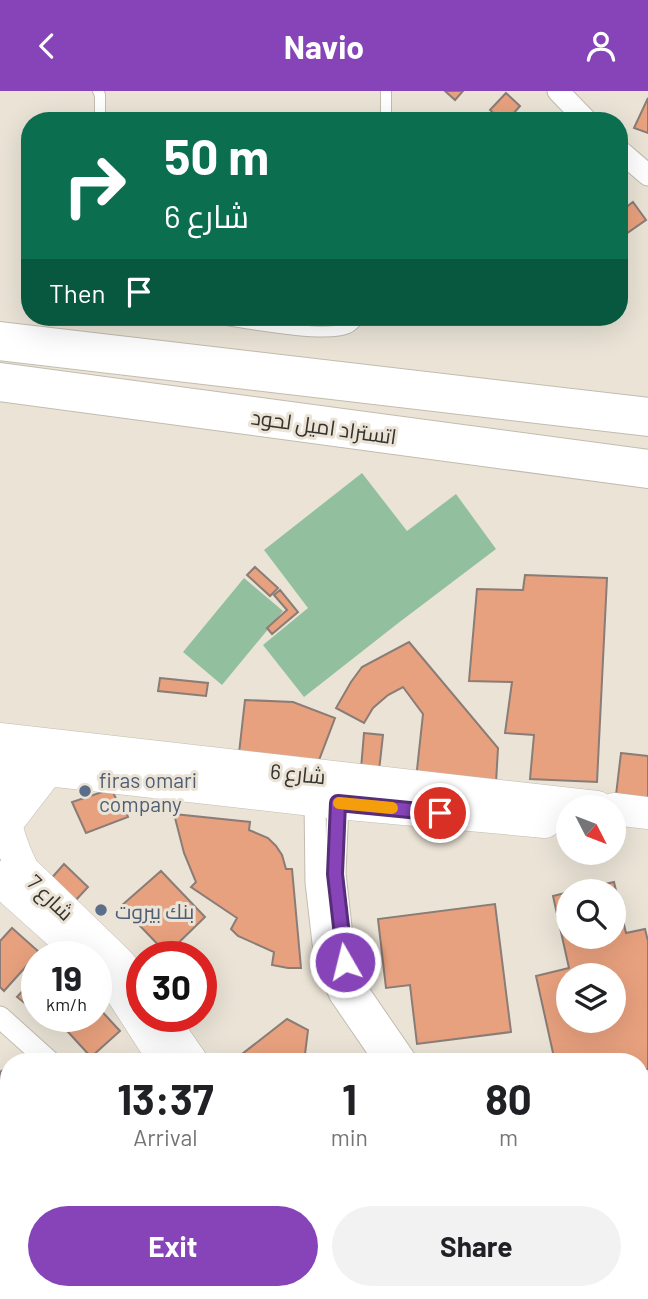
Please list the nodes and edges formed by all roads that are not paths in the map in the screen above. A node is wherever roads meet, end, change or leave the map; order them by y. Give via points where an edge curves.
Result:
1 (98, 91) edge
2 (386, 91) edge
3 (558, 91) edge
4 (100, 112) edge
5 (386, 112) edge
6 (578, 112) edge
7 (628, 158) edge
8 (648, 175) edge
9 (266, 326) edge
10 (352, 326) edge
11 (0, 341) edge
12 (0, 382) edge
13 (648, 417) edge
14 (648, 469) edge
15 (3, 751) edge
16 (48, 770) junction
17 (326, 802) junction
18 (556, 803) edge
19 (626, 810) edge
20 (648, 813) edge
21 (556, 824) edge
22 (4, 827) junction
23 (626, 830) edge
24 (648, 832) edge
25 (0, 877) edge
26 (68, 941) edge
27 (126, 971) edge
28 (112, 983) edge
29 (3, 1026) edge
30 (171, 1032) edge
31 (38, 1053) edge
32 (160, 1053) edge
33 (185, 1053) edge
34 (380, 1053) edge
35 (401, 1053) edge

1 - 4 lane
2 - 5 lane
3 - 6 street
7 - 8 street
9 - 10 lane via 329,332
11 - 13 highway
12 - 14 highway, اتستراد اميل لحود
15 - 16 main road, شارع 6
15 - 18 main road, شارع 6
15 - 22 main road, شارع 7
16 - 17 main road, شارع 6
16 - 22 main road
17 - 21 main road, شارع 6
17 - 34 street via 316,882 329,971
17 - 35 street via 345,962 352,982
19 - 20 main road
22 - 27 main road, شارع 7 via 23,870
23 - 24 main road
25 - 26 main road, شارع 7
28 - 32 main road
29 - 31 street
30 - 33 main road

